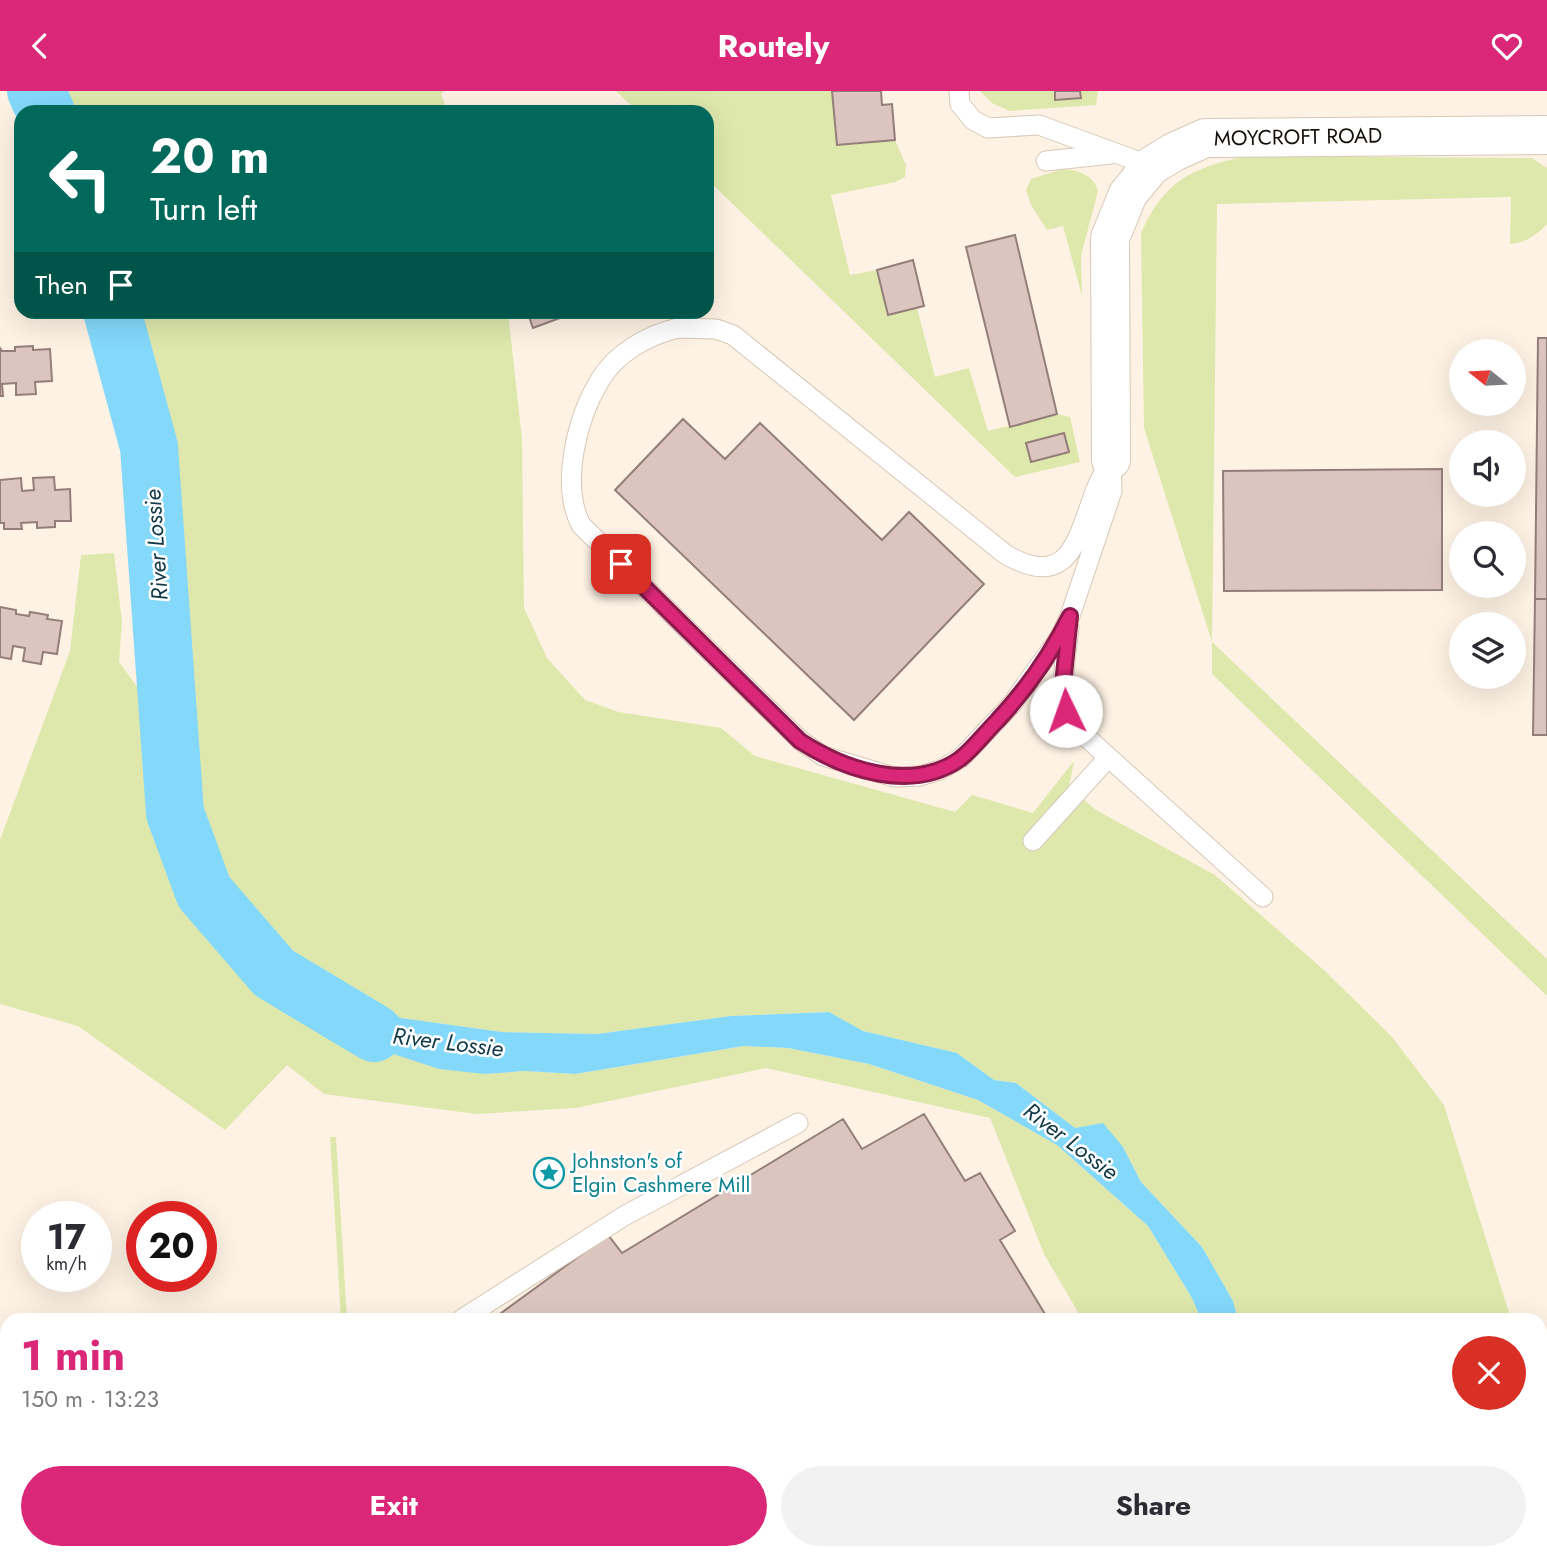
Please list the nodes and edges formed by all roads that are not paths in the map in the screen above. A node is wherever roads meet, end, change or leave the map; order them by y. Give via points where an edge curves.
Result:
1 (958, 91) edge
2 (1547, 135) edge
3 (1134, 160) junction
4 (1046, 161) dead end
5 (1111, 460) junction
6 (1070, 616) junction
7 (1107, 759) junction
8 (1033, 841) dead end
9 (1263, 897) dead end
10 (798, 1123) dead end
11 (471, 1313) edge

1 - 3 lane via 960,104 973,120 988,128 1039,125
2 - 3 street, MOYCROFT ROAD via 1205,138 1174,152
3 - 4 lane
3 - 5 street, MOYCROFT ROAD via 1129,194 1110,238
5 - 6 lane via 1112,491
5 - 6 lane via 1072,552 1047,565 1028,566 1005,554 748,345 716,329 678,328 638,343 600,379 576,440 572,501 581,524 800,741 823,755 894,777 940,770 961,758 1012,704
6 - 7 lane via 1062,694 1066,711 1074,726
7 - 8 lane
7 - 9 lane
10 - 11 lane via 624,1216

